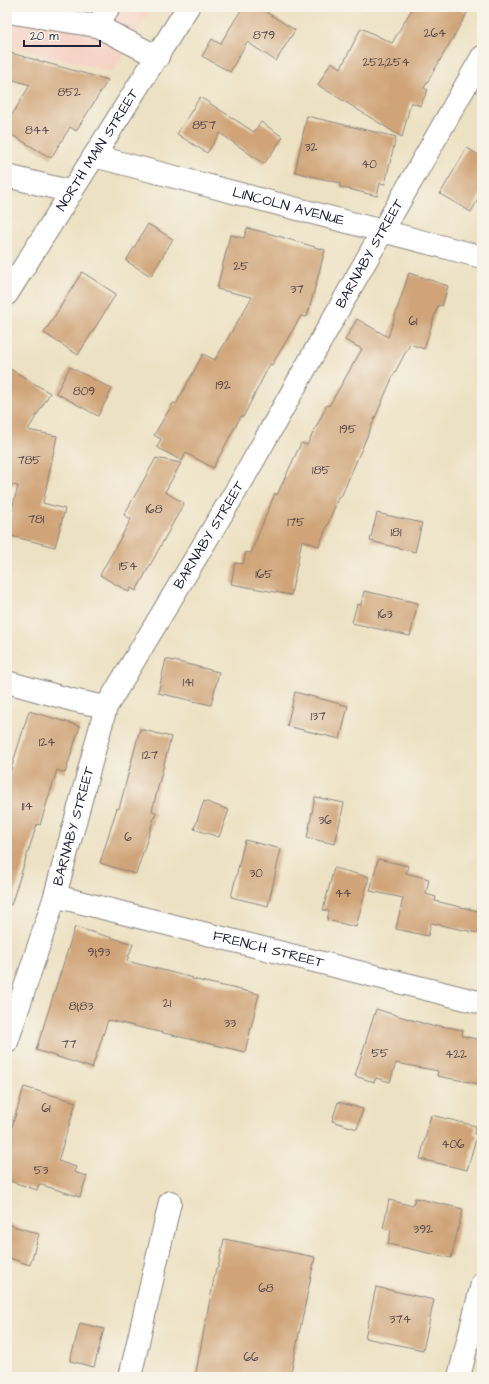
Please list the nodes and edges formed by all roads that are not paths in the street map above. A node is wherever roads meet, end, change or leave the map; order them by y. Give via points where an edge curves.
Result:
1 (109, 7) edge
2 (188, 7) edge
3 (7, 12) edge
4 (36, 12) edge
5 (97, 26) junction
6 (158, 57) junction
7 (482, 57) edge
8 (94, 156) junction
9 (7, 176) edge
10 (72, 192) junction
11 (382, 232) junction
12 (482, 257) edge
13 (7, 294) edge
14 (7, 682) edge
15 (106, 707) junction
16 (55, 896) junction
17 (482, 1002) edge
18 (7, 1042) edge
19 (170, 1202) dead end
20 (482, 1284) edge
21 (130, 1377) edge
22 (459, 1377) edge

1 - 5 street
2 - 6 street, NORTH MAIN STREET
3 - 4 street
4 - 5 street
5 - 6 street
6 - 8 street, NORTH MAIN STREET
7 - 11 street, BARNABY STREET
8 - 10 street, NORTH MAIN STREET
8 - 11 street, LINCOLN AVENUE
9 - 10 street
10 - 13 street, NORTH MAIN STREET
11 - 12 street, LINCOLN AVENUE
11 - 15 street, BARNABY STREET via 243,479
14 - 15 street
15 - 16 street, BARNABY STREET
16 - 17 street, FRENCH STREET
16 - 18 street, BARNABY STREET
19 - 21 street
20 - 22 street

